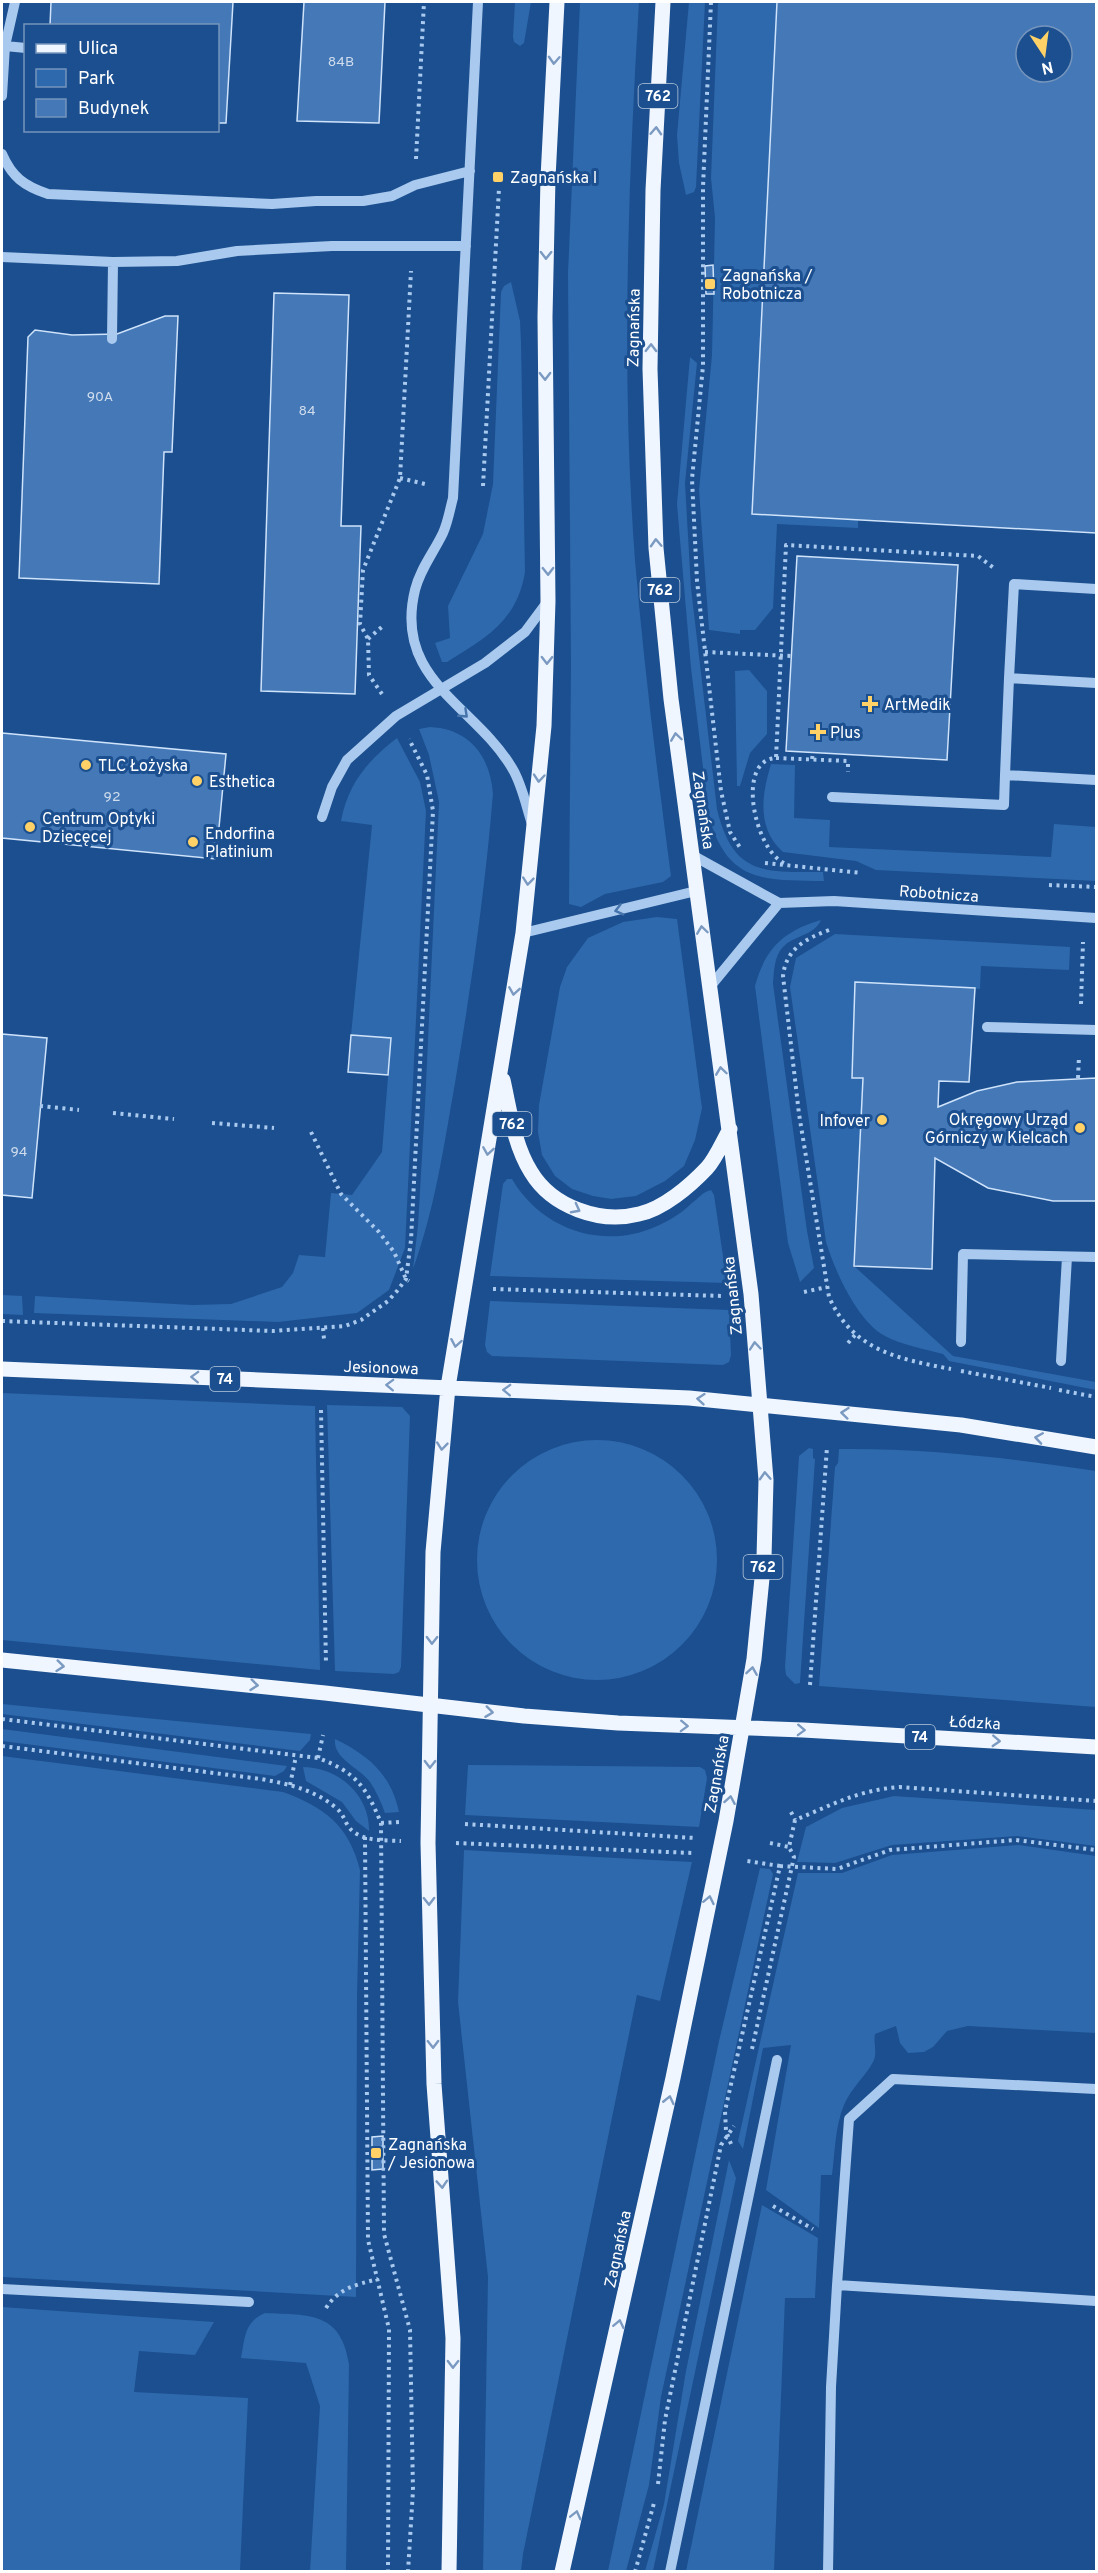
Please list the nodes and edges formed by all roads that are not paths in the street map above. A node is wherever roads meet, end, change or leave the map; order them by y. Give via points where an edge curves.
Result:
1 (15, 2) edge
2 (478, 2) edge
3 (557, 2) edge
4 (663, 2) edge
5 (5, 46) junction
6 (24, 48) edge
7 (2, 96) edge
8 (2, 154) edge
9 (470, 171) junction
10 (466, 246) junction
11 (2, 257) edge
12 (113, 261) junction
13 (112, 339) dead end
14 (1096, 589) edge
15 (548, 601) junction
16 (1009, 678) junction
17 (1096, 683) edge
18 (439, 689) junction
19 (1005, 775) junction
20 (1096, 780) edge
21 (832, 797) dead end
22 (322, 818) dead end
23 (534, 830) junction
24 (692, 855) junction
25 (696, 891) junction
26 (779, 903) junction
27 (1096, 918) edge
28 (523, 933) junction
29 (709, 988) junction
30 (987, 1027) dead end
31 (1096, 1030) edge
32 (501, 1072) junction
33 (730, 1129) junction
34 (1067, 1257) junction
35 (1096, 1257) edge
36 (961, 1342) dead end
37 (1062, 1361) dead end
38 (2, 1369) edge
39 (448, 1387) junction
40 (760, 1404) junction
41 (1096, 1447) edge
42 (2, 1660) edge
43 (431, 1706) junction
44 (743, 1728) junction
45 (1096, 1747) edge
46 (777, 2060) dead end
47 (1096, 2089) edge
48 (837, 2285) junction
49 (2, 2289) edge
50 (1096, 2301) edge
51 (249, 2302) dead end
52 (449, 2571) edge
53 (562, 2571) edge
54 (670, 2571) edge
55 (828, 2571) edge

1 - 5 street
2 - 9 street
3 -> 15 main road, 762 via 545,317
24 -> 4 main road, Zagnańska / 762 via 656,548 650,369 653,190
5 - 6 street
5 - 7 street
8 - 9 street via 15,178 48,194 272,204 382,198
9 - 10 street
10 - 12 street via 332,246 237,251 177,261
10 - 18 street via 453,498 445,529 415,590 411,626 415,646
11 - 12 street
12 - 13 street
14 - 16 street via 1014,584
15 - 18 street via 525,632 485,663
15 -> 23 main road, 762 via 544,726
16 - 17 street
16 - 19 street
18 - 22 street via 396,716 347,759
18 -> 23 street via 490,739 513,769
19 - 20 street
19 - 21 street via 1004,805
23 -> 28 main road, 762
24 - 25 main road, Zagnańska / 762
24 - 26 street
25 -> 28 street
29 -> 25 main road, Zagnańska / 762
26 - 27 street, Robotnicza via 834,901
26 - 29 street
28 -> 32 main road, 762
33 -> 29 main road, Zagnańska / 762
30 - 31 street
32 -> 33 main road, 762 via 514,1130 531,1173 556,1198 585,1214 640,1214 663,1203 708,1167
32 -> 39 main road, 762
40 -> 33 main road, Zagnańska / 762
34 - 35 street
34 - 36 street via 963,1254
34 - 37 street
39 -> 38 main road, Jesionowa / 74
40 -> 39 main road, Jesionowa / 74
39 -> 43 main road, 762 via 433,1552
41 -> 40 main road, 74 via 961,1425
44 -> 40 main road, Zagnańska / 762 via 764,1558 766,1480
42 -> 43 main road, 74
43 -> 44 main road, 74 via 618,1724
43 -> 52 main road, 762 via 428,1843 434,2084 453,2338
44 -> 45 main road, Łódzka / 74
53 -> 44 main road, Zagnańska / 762 via 671,2090
46 - 54 street
47 - 48 street via 893,2079 849,2120
48 - 50 street
48 - 55 street
49 - 51 street

